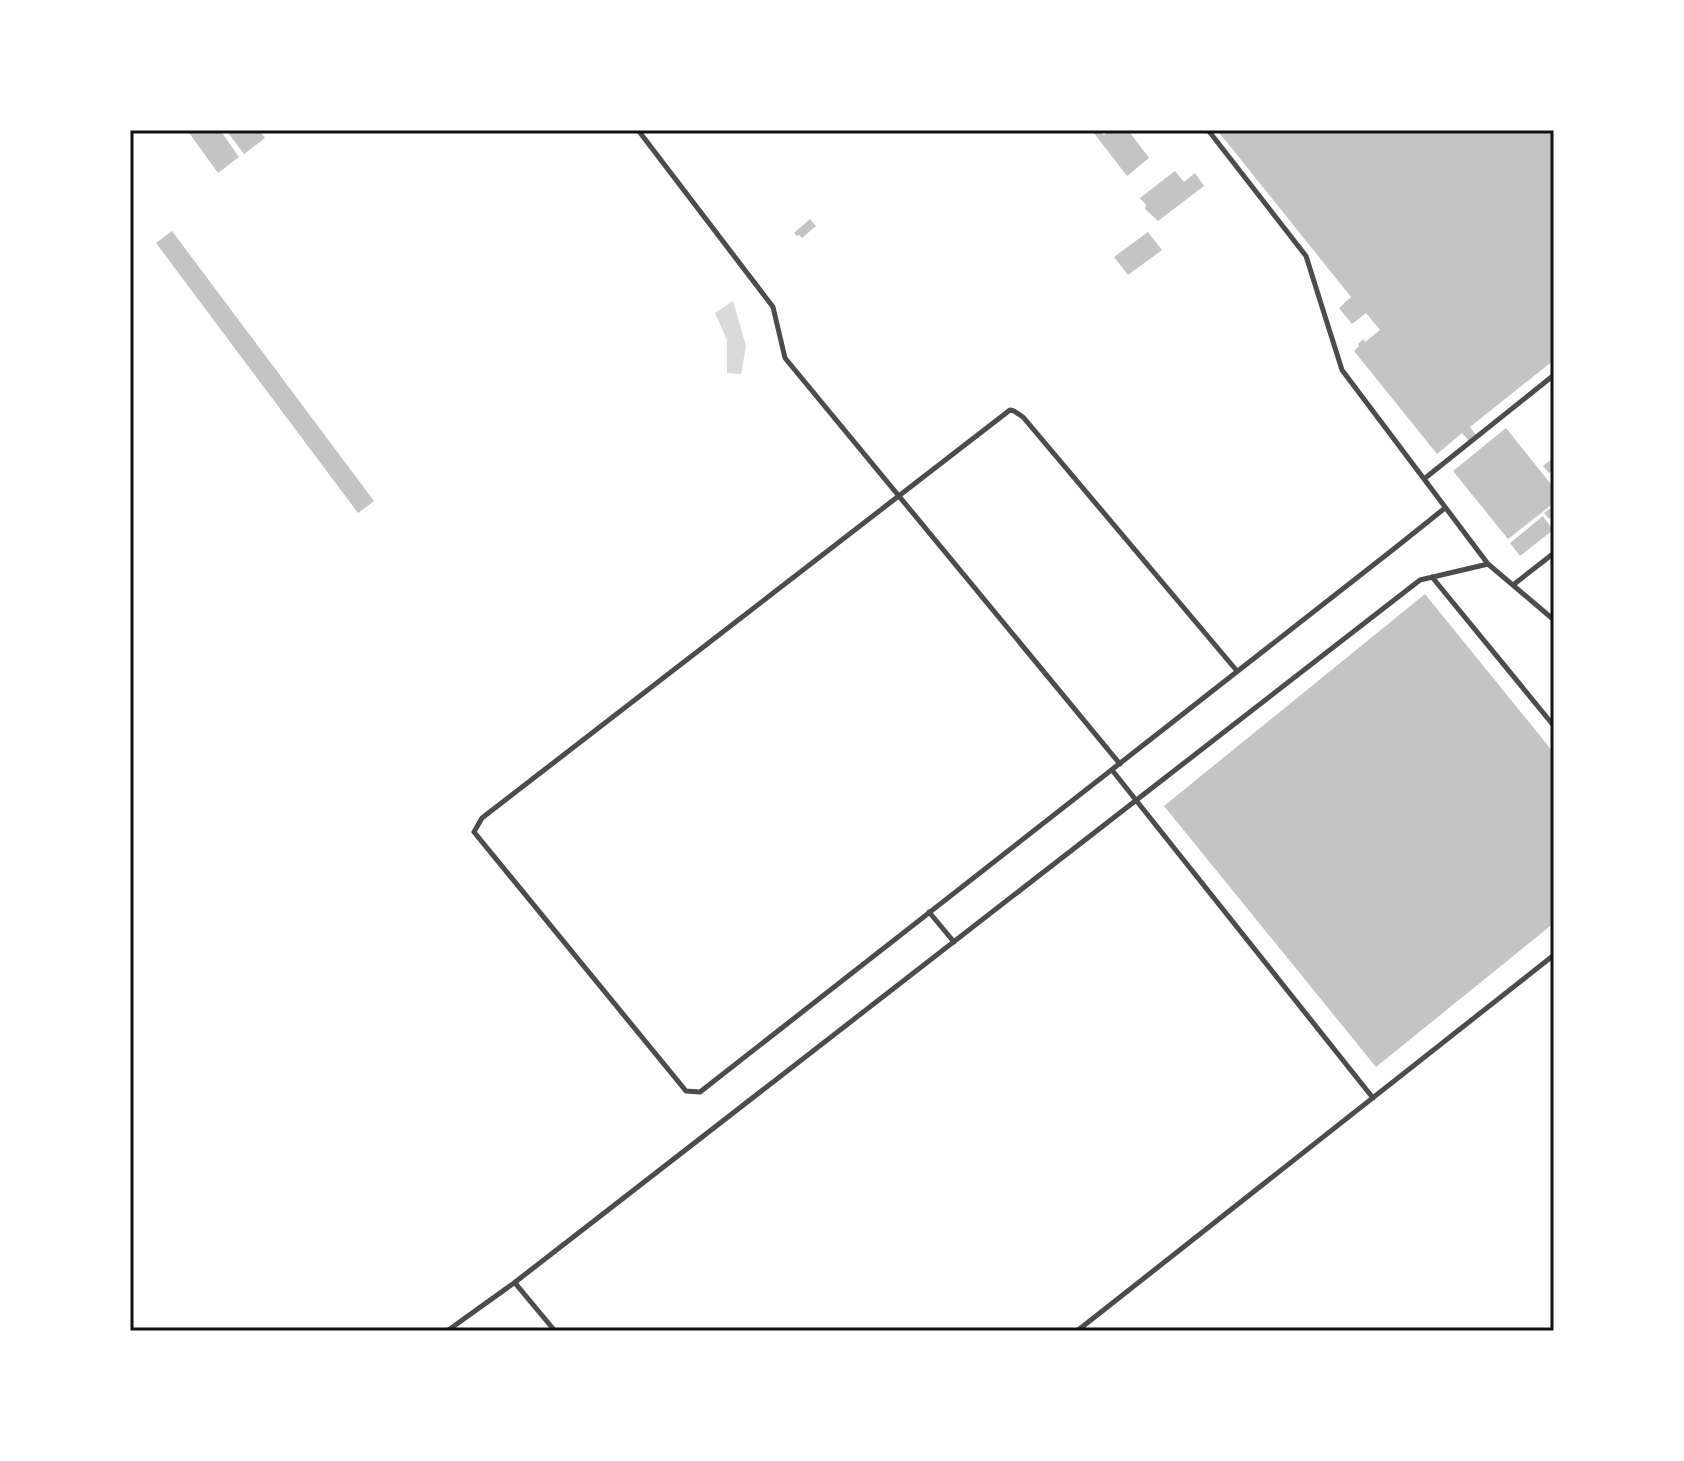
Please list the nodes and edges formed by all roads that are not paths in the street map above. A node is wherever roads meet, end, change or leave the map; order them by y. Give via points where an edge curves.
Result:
1 (638, 130) edge
2 (1208, 130) edge
3 (1554, 375) edge
4 (1424, 479) junction
5 (898, 497) junction
6 (1445, 508) junction
7 (1554, 553) edge
8 (1488, 564) junction
9 (1432, 577) junction
10 (1513, 585) junction
11 (1554, 620) edge
12 (1237, 671) junction
13 (1554, 726) edge
14 (1120, 764) junction
15 (1112, 770) junction
16 (1138, 800) junction
17 (929, 912) junction
18 (954, 942) junction
19 (1554, 955) edge
20 (1373, 1098) junction
21 (514, 1283) junction
22 (447, 1331) edge
23 (555, 1331) edge
24 (1077, 1331) edge

1 - 5 lane via 773,307 785,358
2 - 4 lane via 1306,256 1342,370
3 - 4 lane
4 - 6 lane
5 - 12 lane via 1014,411
5 - 14 lane
5 - 17 lane via 482,818 474,832 686,1091 700,1092
6 - 8 lane
6 - 12 lane
7 - 10 lane
8 - 9 lane
8 - 10 lane
9 - 13 lane
9 - 16 lane via 1420,580
10 - 11 lane
12 - 14 lane
14 - 15 lane
15 - 16 lane
15 - 17 lane
16 - 18 lane
16 - 20 lane
17 - 18 lane
18 - 21 lane
19 - 20 lane
20 - 24 lane
21 - 22 lane
21 - 23 lane

